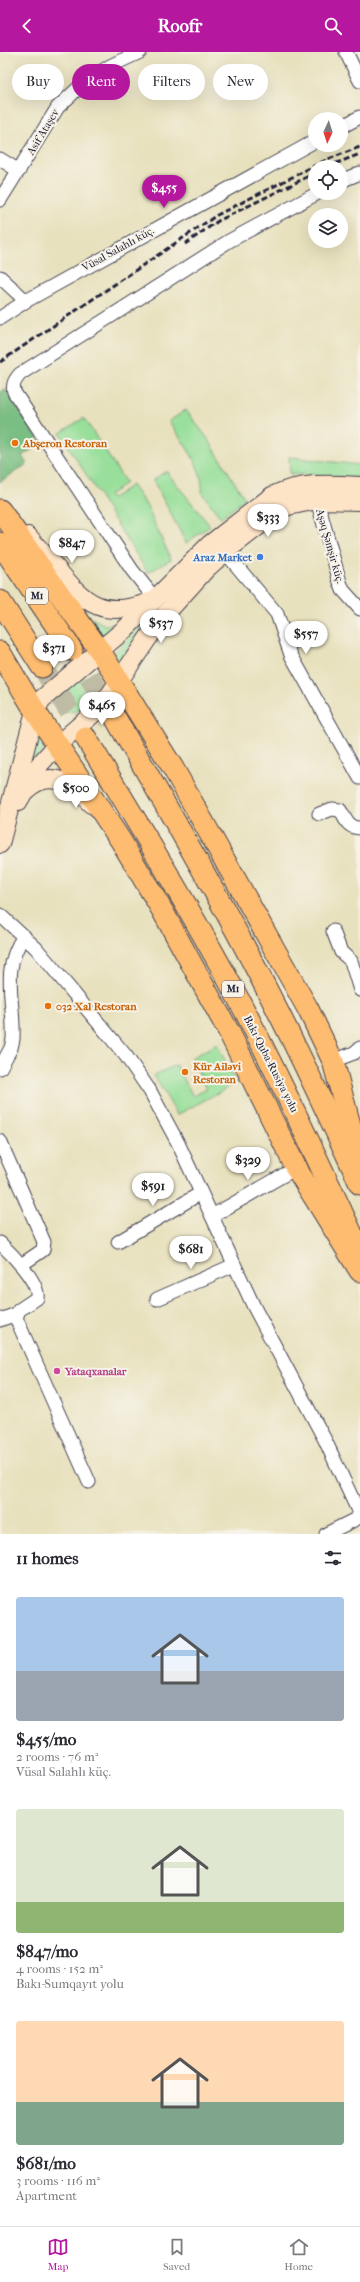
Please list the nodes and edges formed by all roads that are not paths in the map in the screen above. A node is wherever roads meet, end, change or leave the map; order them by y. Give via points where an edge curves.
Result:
1 (140, 52) edge
2 (346, 52) edge
3 (360, 81) edge
4 (360, 117) edge
5 (348, 123) edge
6 (308, 145) edge
7 (0, 159) edge
8 (19, 171) junction
9 (360, 173) edge
10 (348, 178) edge
11 (308, 198) edge
12 (0, 200) edge
13 (0, 277) edge
14 (26, 301) junction
15 (0, 318) edge
16 (360, 486) edge
17 (317, 500) junction
18 (360, 500) edge
19 (0, 503) edge
20 (0, 510) edge
21 (0, 543) edge
22 (228, 543) junction
23 (156, 600) junction
24 (0, 601) edge
25 (360, 609) edge
26 (72, 650) tunnel mouth
27 (100, 651) junction
28 (0, 652) edge
29 (42, 667) tunnel mouth
30 (119, 682) junction
31 (35, 710) junction
32 (116, 719) tunnel mouth
33 (86, 738) tunnel mouth
34 (57, 745) junction
35 (360, 778) edge
36 (22, 795) junction
37 (319, 814) dead end
38 (360, 828) edge
39 (121, 841) junction
40 (1, 842) edge
41 (0, 915) edge
42 (332, 931) dead end
43 (24, 936) junction
44 (360, 990) edge
45 (360, 1048) edge
46 (333, 1061) junction
47 (0, 1068) edge
48 (357, 1134) edge
49 (0, 1141) edge
50 (360, 1162) edge
51 (296, 1168) junction
52 (360, 1184) edge
53 (201, 1193) junction
54 (212, 1216) junction
55 (118, 1242) dead end
56 (0, 1244) edge
57 (360, 1252) edge
58 (21, 1265) junction
59 (234, 1265) junction
60 (360, 1271) edge
61 (157, 1299) dead end
62 (16, 1314) junction
63 (0, 1320) edge
64 (89, 1482) dead end
65 (360, 1516) edge
66 (326, 1534) edge

1 - 8 street, Asif Ataşev via 110,66 71,93 58,107
2 - 3 street
4 - 5 street
6 - 14 street, Vüsal Salahlı küç.
7 - 8 street
8 - 12 street, Asif Ataşev
9 - 10 street
11 - 23 street via 229,241 20,374 15,381 14,392 132,570
13 - 14 street
14 - 15 street, Vüsal Salahlı küç.
16 - 22 main road via 316,485 283,490 272,496
17 - 18 main road
17 - 22 main road via 300,502 278,512
17 - 25 street, Aşəq Şəmşir küç. via 343,590
19 - 23 main road via 85,600 110,610 123,610
20 - 27 highway
21 - 26 highway, M1
22 - 23 main road via 188,564
22 - 30 main road via 145,640
22 - 35 street via 277,614 291,655
23 - 27 main road
24 - 29 highway
27 - 30 highway
27 - 31 main road via 51,690
28 - 31 highway
30 - 34 main road via 102,706
30 - 46 highway via 173,768 227,863 308,1008
31 - 34 highway
31 - 40 main road
32 - 52 highway, M1 via 196,857 266,987
33 - 57 highway, Bakı-Quba-Rusiya yolu / M1 via 168,872 239,1001 297,1115
34 - 36 main road via 40,764
34 - 39 highway
36 - 39 main road via 37,781 44,779 64,782 86,798
36 - 40 main road
37 - 38 street via 332,809 340,810 348,825
39 - 51 highway via 198,973
41 - 43 street
42 - 44 street via 341,952 351,961
43 - 47 street via 11,962 9,979 13,1039
43 - 53 street via 135,1067 168,1124
45 - 46 street
46 - 48 highway
48 - 50 highway
49 - 58 street via 44,1242 43,1250
51 - 54 street
51 - 60 highway
53 - 54 street
53 - 55 street
54 - 59 street
56 - 58 street
58 - 62 street via 38,1294 35,1301
59 - 61 street
59 - 65 street via 277,1353 325,1440
62 - 63 street
62 - 64 street via 18,1324
65 - 66 street

